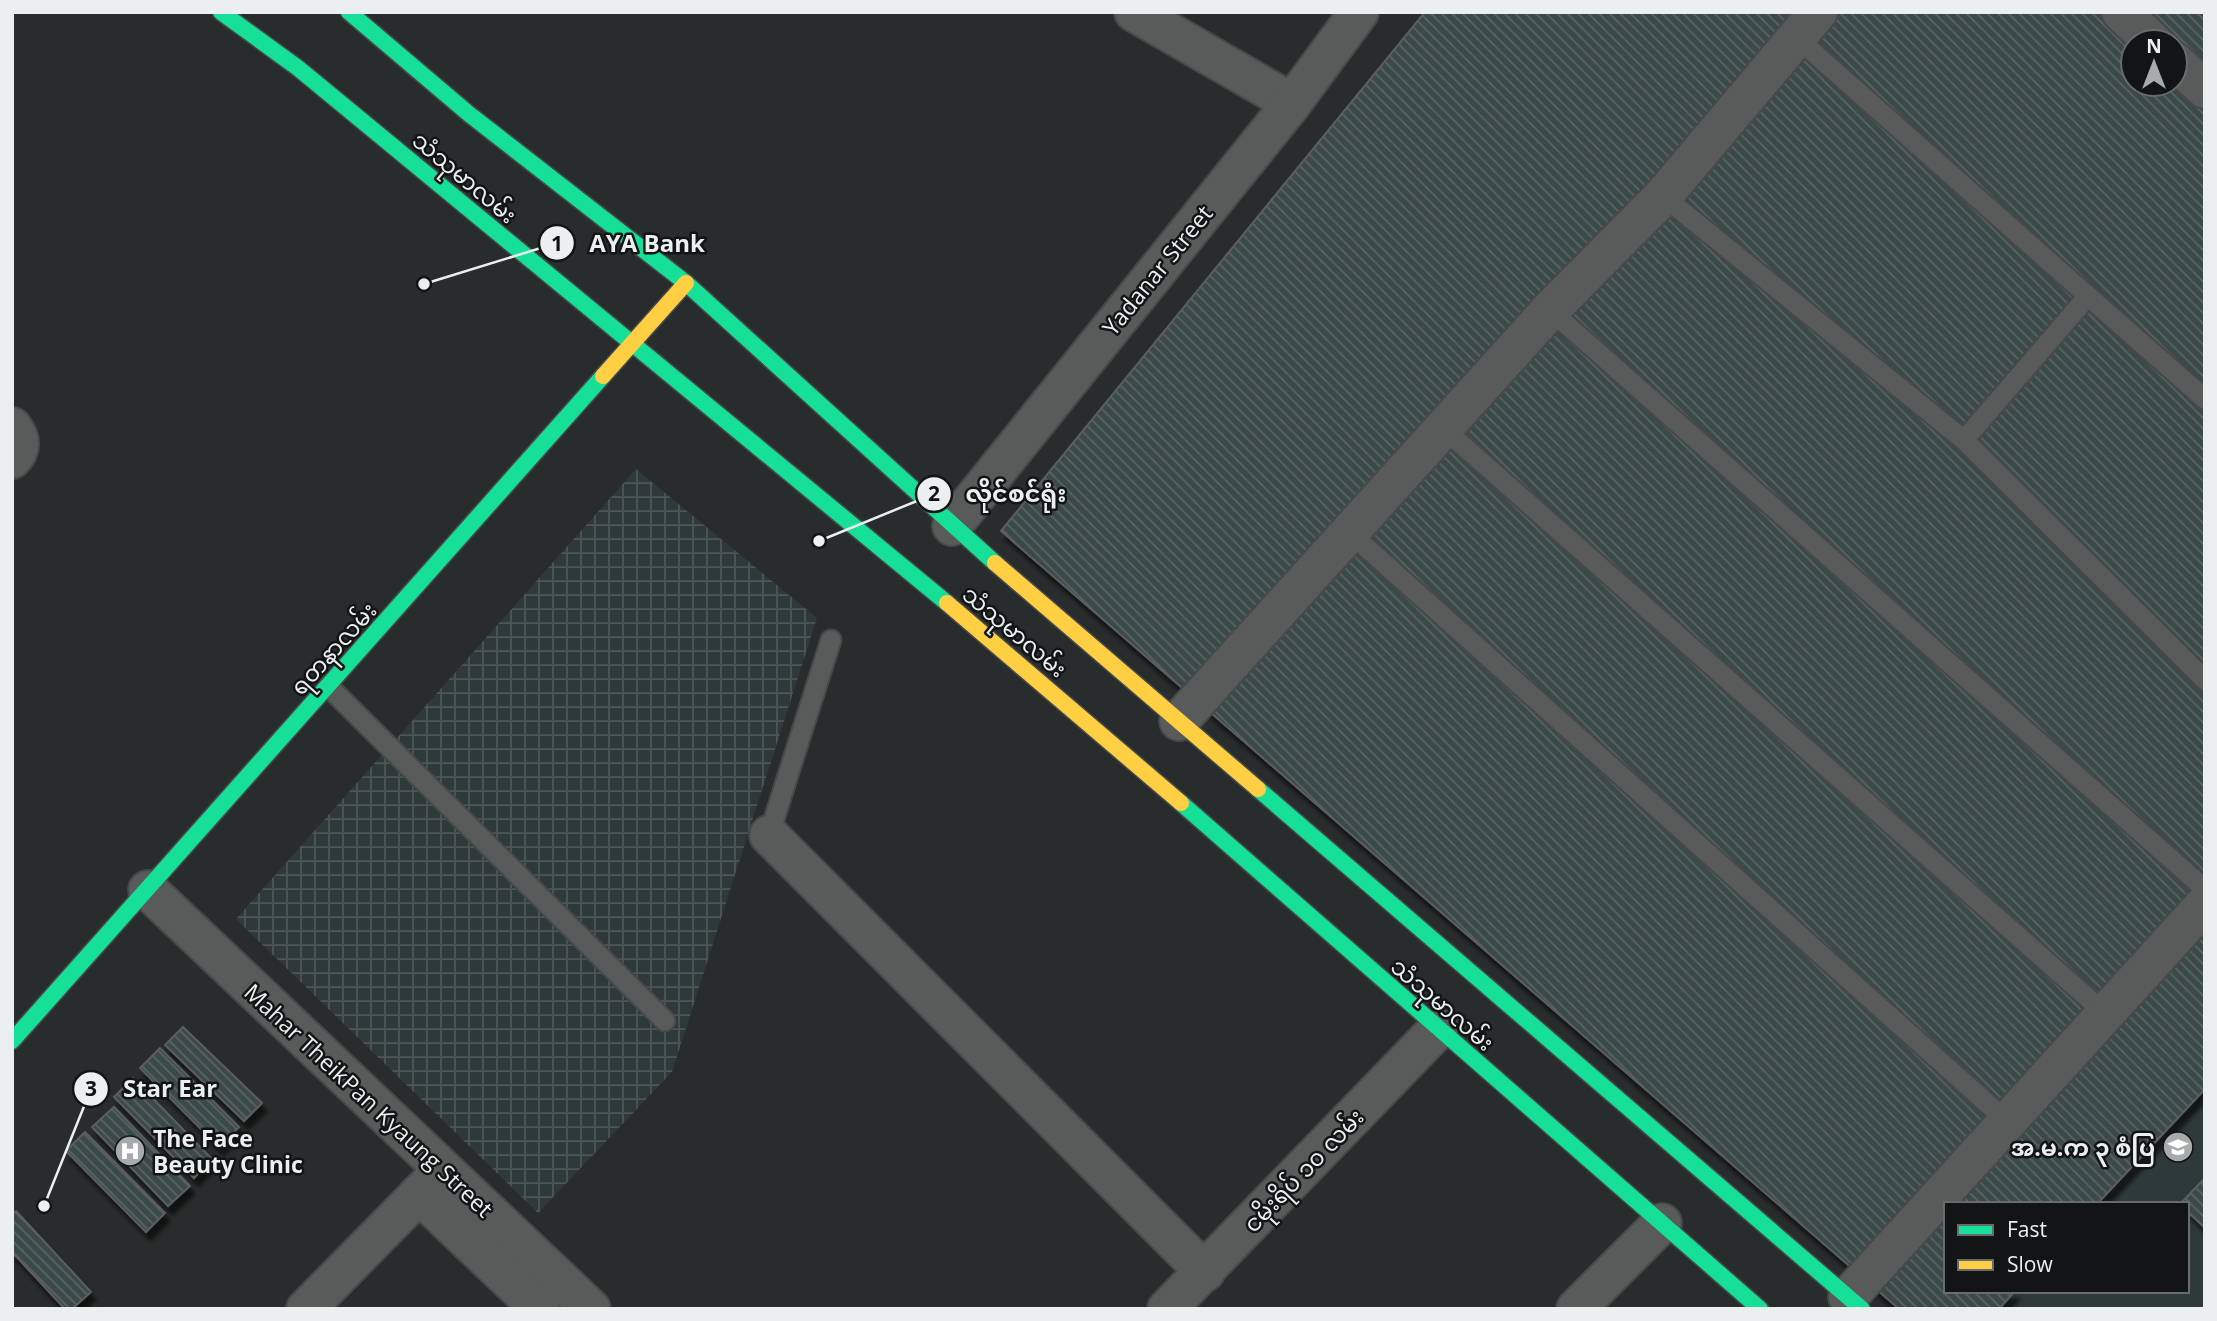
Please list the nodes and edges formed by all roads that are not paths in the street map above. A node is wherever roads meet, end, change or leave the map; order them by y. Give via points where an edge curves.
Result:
1 (221, 12) edge
2 (349, 12) edge
3 (1133, 12) edge
4 (1359, 12) edge
5 (2121, 12) edge
6 (1807, 24) edge
7 (2138, 28) edge
8 (2189, 75) edge
9 (2205, 89) edge
10 (1292, 103) junction
11 (1663, 196) junction
12 (686, 283) junction
13 (2088, 296) junction
14 (1550, 310) junction
15 (632, 345) junction
16 (2205, 399) edge
17 (1443, 428) junction
18 (1964, 440) junction
19 (952, 526) junction
20 (1349, 532) junction
21 (831, 640) dead end
22 (2205, 680) edge
23 (329, 687) junction
24 (1179, 721) junction
25 (769, 835) joint
26 (2205, 889) edge
27 (148, 891) junction
28 (2205, 904) edge
29 (2105, 1013) junction
30 (665, 1021) dead end
31 (1437, 1029) junction
32 (12, 1041) edge
33 (2008, 1122) junction
34 (431, 1182) junction
35 (1662, 1223) junction
36 (1205, 1272) junction
37 (1855, 1303) edge
38 (306, 1309) edge
39 (540, 1309) edge
40 (591, 1309) edge
41 (1167, 1309) edge
42 (1576, 1309) edge
43 (1760, 1309) edge

1 - 15 main road, သံသုမာလမ်း via 298,68
2 - 12 main road, သံသုမာလမ်း via 469,114
3 - 10 street
4 - 10 street, Yadanar Street
5 - 7 street
6 - 11 street
6 - 13 lane
8 - 9 street
10 - 19 street, Yadanar Street
11 - 14 street
11 - 18 lane
12 - 15 main road, ရတနာလမ်း
12 - 19 main road, သံသုမာလမ်း
13 - 16 lane
13 - 18 lane
14 - 17 street
14 - 26 lane
15 - 23 main road, ရတနာလမ်း
15 - 31 main road, သံသုမာလမ်း via 929,588
17 - 20 street
17 - 29 lane
18 - 22 lane
19 - 24 main road, သံသုမာလမ်း
20 - 24 street
20 - 33 lane
21 - 25 lane
23 - 27 main road, ရတနာလမ်း
23 - 30 lane
24 - 37 main road, သံသုမာလမ်း
25 - 36 street
27 - 32 main road, ရတနာလမ်း
27 - 34 street, Mahar TheikPan Kyaung Street
28 - 29 street
29 - 33 street
31 - 35 main road, သံသုမာလမ်း
31 - 36 street, ငမိုးရိပ် ၁၀ လမ်း
33 - 37 street
34 - 38 street
34 - 39 street
34 - 40 street, Mahar TheikPan Kyaung Street
35 - 42 street
35 - 43 main road, သံသုမာလမ်း
36 - 41 street, ငမိုးရိပ် ၁၀ လမ်း

